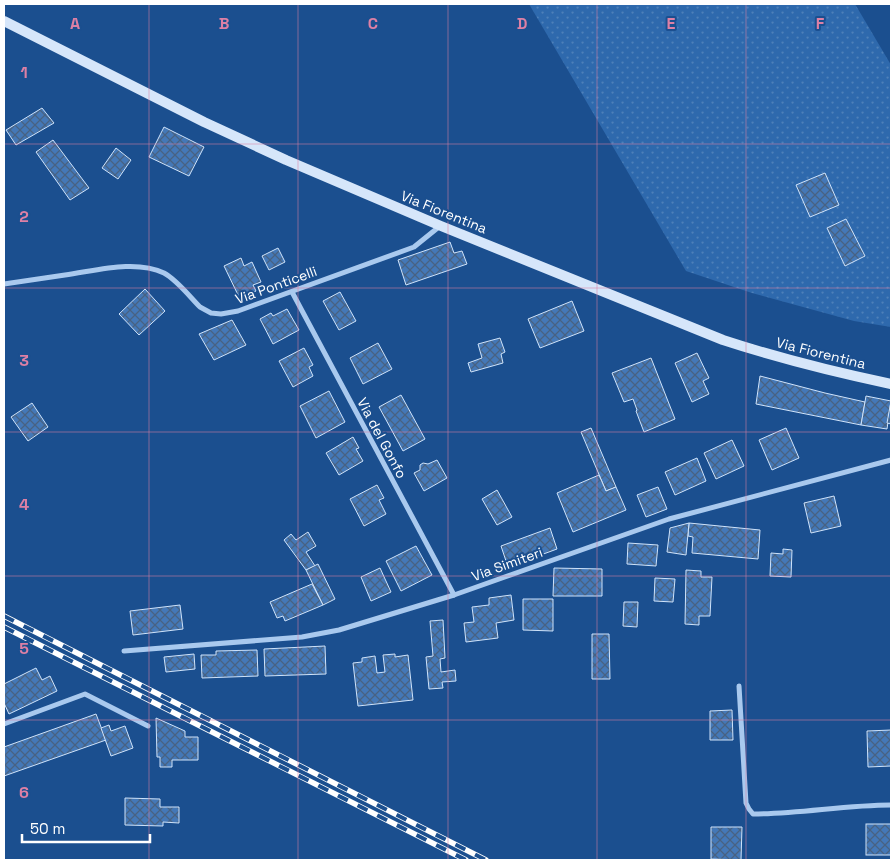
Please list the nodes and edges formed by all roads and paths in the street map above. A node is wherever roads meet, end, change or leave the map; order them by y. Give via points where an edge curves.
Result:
1 (4, 21) edge
2 (441, 226) junction
3 (4, 284) edge
4 (292, 292) junction
5 (891, 384) edge
6 (891, 460) edge
7 (454, 595) junction
8 (124, 652) dead end
9 (740, 686) dead end
10 (4, 724) edge
11 (148, 726) dead end
12 (891, 804) edge

1 - 2 main road, Via Fiorentina via 204,122
2 - 4 street, Via Ponticelli via 414,247
2 - 5 main road, Via Fiorentina via 723,340 795,362
3 - 4 street, Via Ponticelli via 112,268 142,268 172,278 200,307 221,314
4 - 7 street, Via del Gonfo
6 - 7 street, Via Simiteri via 670,519
7 - 8 street, Via Simiteri via 339,630 302,637
9 - 12 street via 746,803 753,814
10 - 11 street via 85,694

